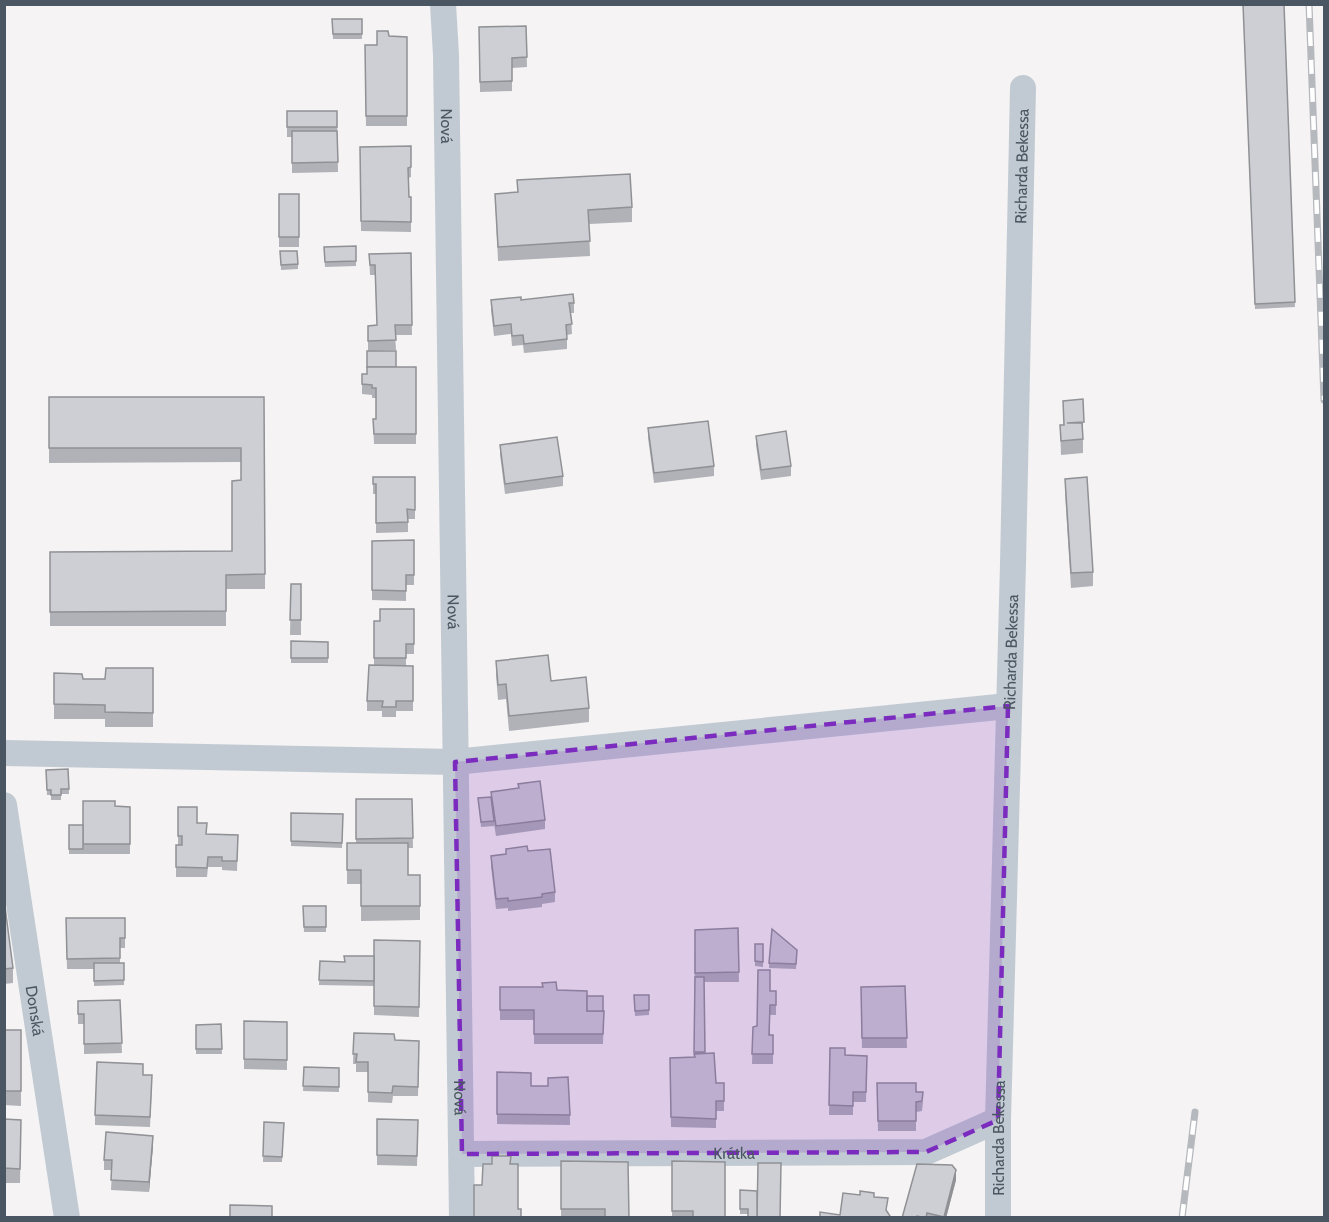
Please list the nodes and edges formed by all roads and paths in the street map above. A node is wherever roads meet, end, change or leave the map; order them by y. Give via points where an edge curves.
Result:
1 (443, 4) edge
2 (1023, 88) dead end
3 (1008, 706) junction
4 (4, 753) edge
5 (455, 762) junction
6 (4, 805) edge
7 (998, 1120) junction
8 (462, 1154) junction
9 (67, 1218) edge
10 (462, 1218) edge
11 (998, 1218) edge

1 - 5 street, Nová
2 - 3 street, Richarda Bekessa
3 - 5 street
3 - 7 street, Richarda Bekessa
4 - 5 street
5 - 8 street, Nová
6 - 9 street, Donská
7 - 8 street, Krátka via 926,1152
7 - 11 street, Richarda Bekessa
8 - 10 street, Nová

